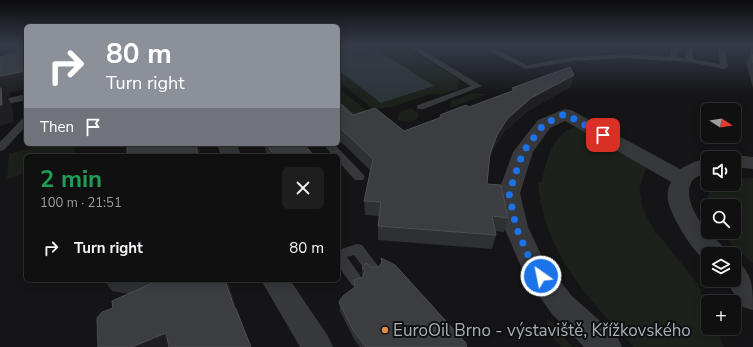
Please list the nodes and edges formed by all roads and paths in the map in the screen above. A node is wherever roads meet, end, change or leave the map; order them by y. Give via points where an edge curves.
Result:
1 (438, 62) edge
2 (516, 62) edge
3 (552, 62) edge
4 (701, 62) edge
5 (723, 62) edge
6 (24, 97) edge
7 (0, 103) edge
8 (421, 107) dead end
9 (24, 122) edge
10 (330, 146) edge
11 (0, 148) edge
12 (338, 154) edge
13 (340, 156) edge
14 (741, 161) edge
15 (753, 162) edge
16 (701, 167) edge
17 (360, 177) dead end
18 (682, 179) junction
19 (709, 247) edge
20 (340, 254) edge
21 (340, 258) edge
22 (374, 270) edge
23 (357, 281) edge
24 (276, 282) edge
25 (741, 282) edge
26 (753, 298) edge
27 (317, 347) edge
28 (606, 347) edge

1 - 8 lane via 478,86
2 - 3 lane via 526,67
4 - 5 lane via 724,67
6 - 7 lane
9 - 11 lane
10 - 12 lane
13 - 17 lane
14 - 15 street
16 - 18 street
18 - 19 street via 679,193 681,207 691,227
18 - 28 street via 565,114 544,124 523,152 509,193 516,227 534,268 562,305
20 - 22 lane via 357,249
21 - 23 lane
24 - 27 street
25 - 26 street

